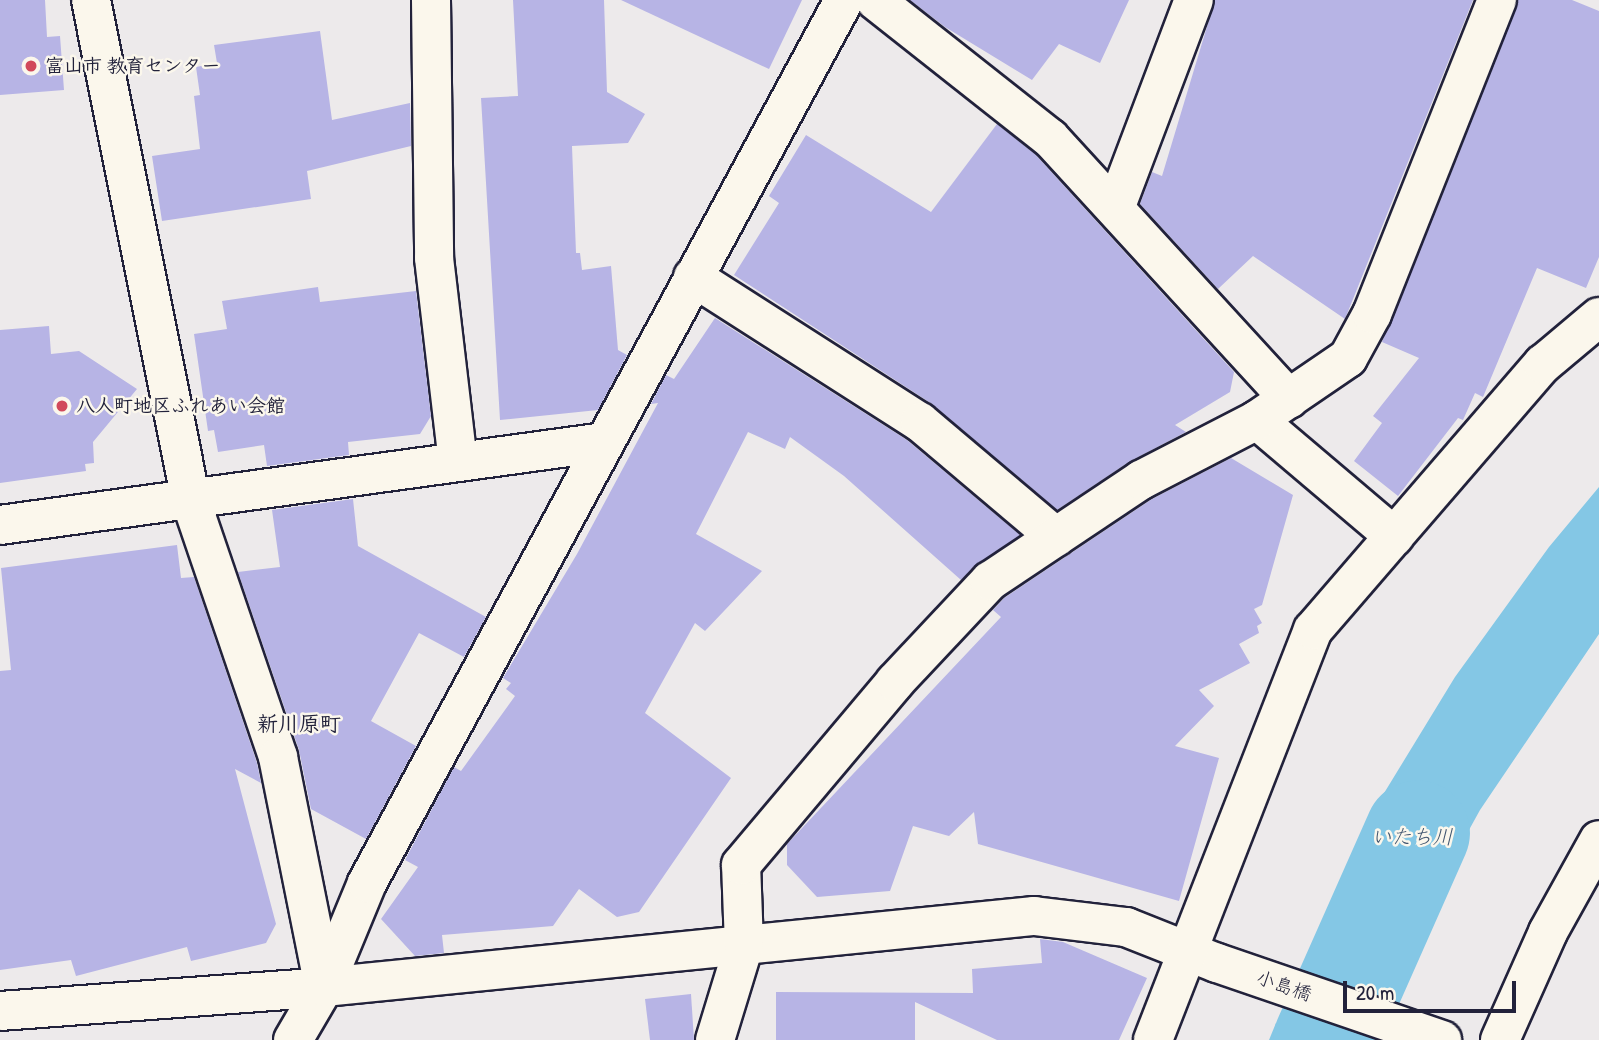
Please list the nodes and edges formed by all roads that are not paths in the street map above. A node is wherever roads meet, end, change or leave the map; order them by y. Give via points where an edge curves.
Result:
1 (91, 0) edge
2 (431, 0) edge
3 (844, 0) edge
4 (875, 0) edge
5 (1194, 0) edge
6 (1497, 0) edge
7 (1116, 206) junction
8 (693, 277) junction
9 (1599, 317) edge
10 (1289, 399) junction
11 (1256, 420) junction
12 (604, 442) junction
13 (458, 462) junction
14 (191, 501) junction
15 (0, 525) edge
16 (1394, 536) junction
17 (1056, 537) junction
18 (1599, 840) edge
19 (744, 945) junction
20 (1202, 957) junction
21 (324, 987) junction
22 (0, 1012) edge
23 (1436, 1038) edge
24 (293, 1040) edge
25 (715, 1040) edge
26 (1153, 1040) edge
27 (1500, 1040) edge

1 - 14 street
2 - 13 street via 434,258
3 - 8 street
4 - 7 street via 1050,138
5 - 7 street
6 - 10 street via 1372,314 1348,358
7 - 10 street
8 - 12 street
8 - 17 street via 920,422
9 - 16 street via 1543,364
10 - 11 street
11 - 16 street
11 - 17 street via 1141,480
12 - 13 street
12 - 21 street via 367,883
13 - 14 street
14 - 15 street
14 - 21 street via 278,757
16 - 20 street via 1313,630
17 - 19 street via 990,581 895,682 741,865
18 - 27 street via 1548,932
19 - 20 street, 小島橋 via 1034,916 1126,927
19 - 21 street, 小島橋
19 - 25 street
20 - 23 street, 小島橋
20 - 26 street
21 - 22 street, 小島橋
21 - 24 street

